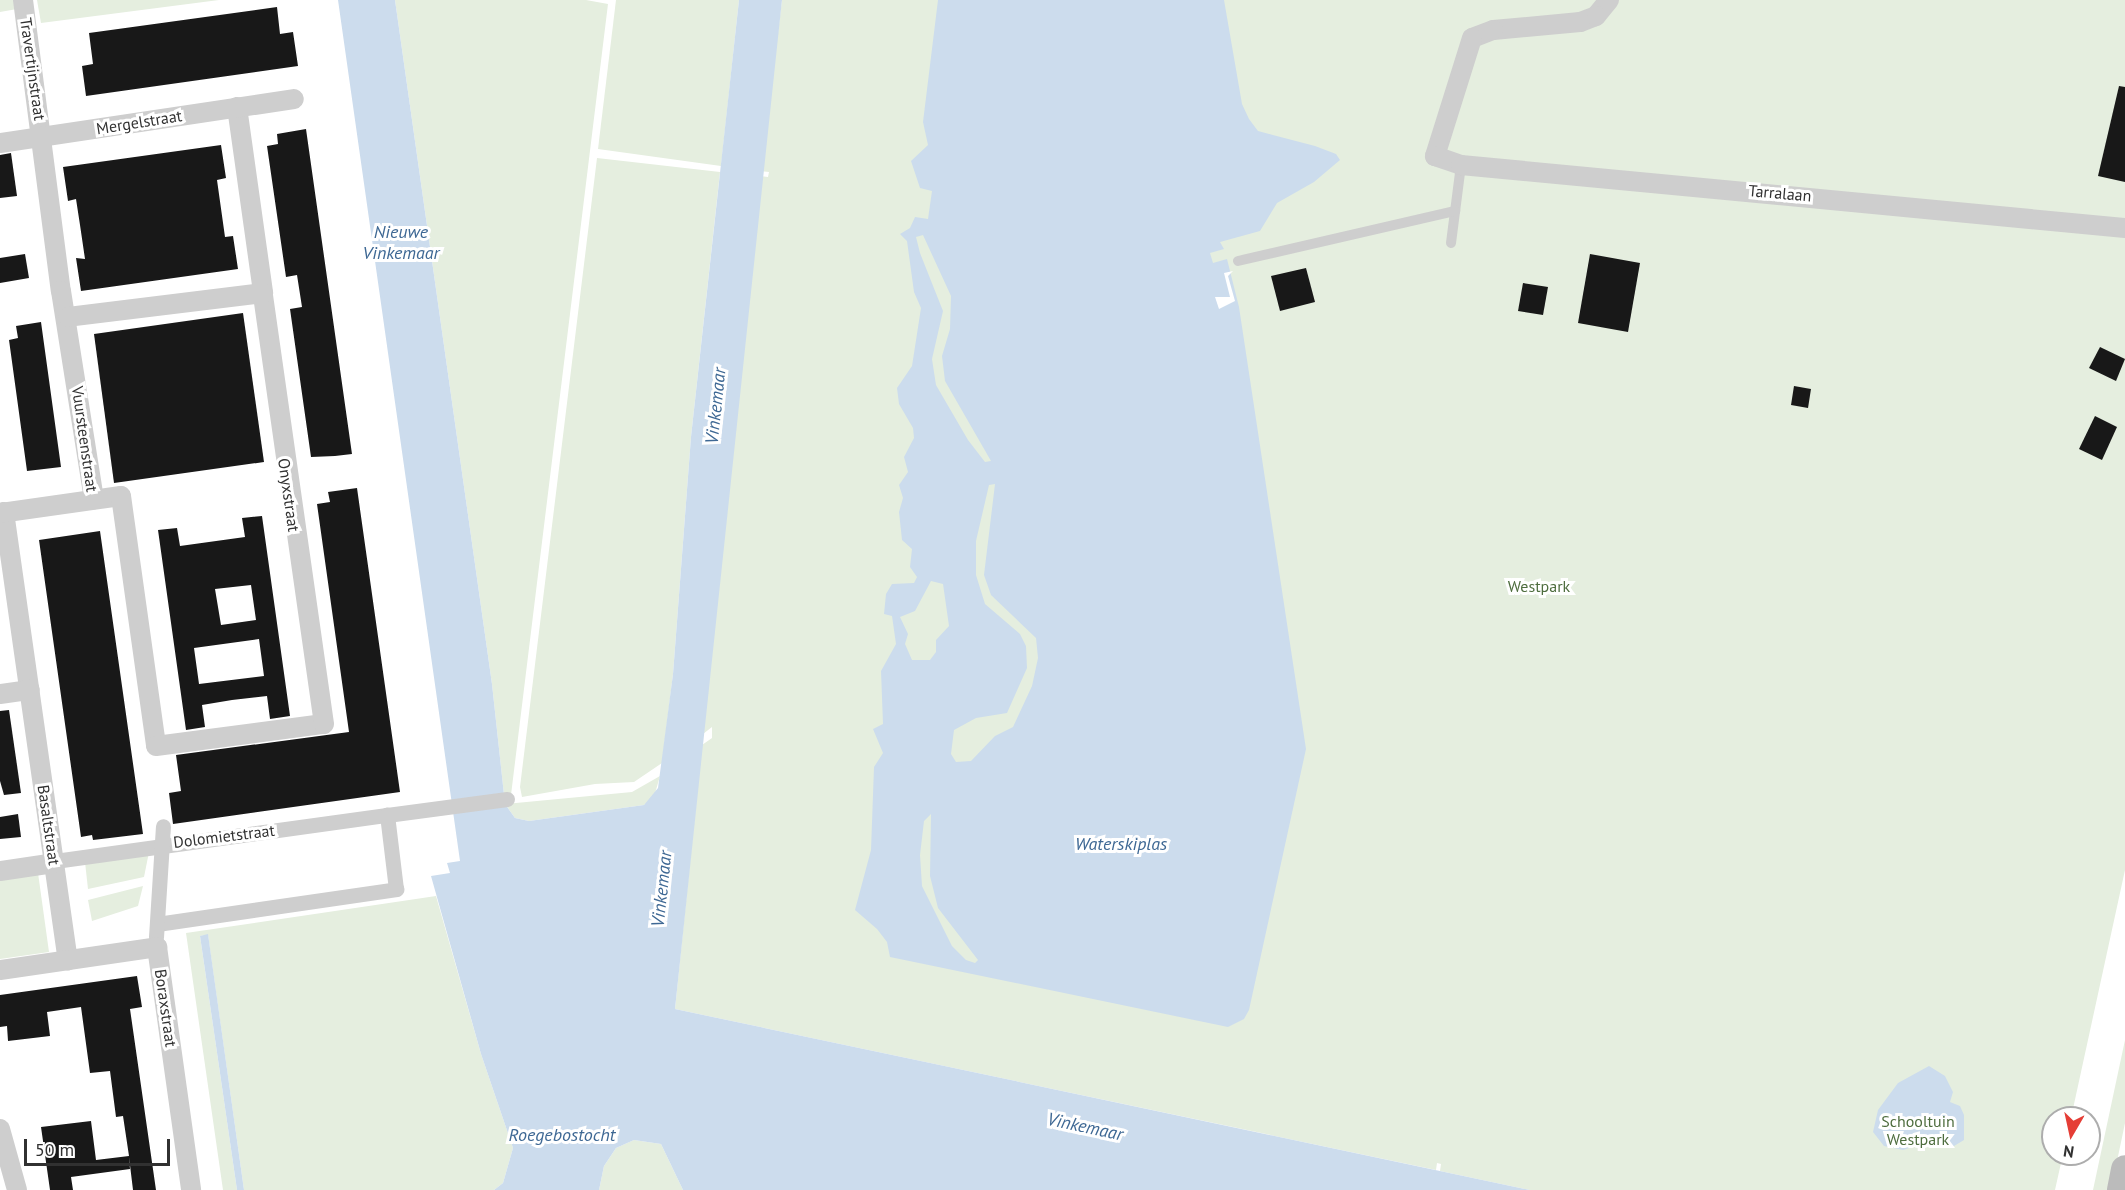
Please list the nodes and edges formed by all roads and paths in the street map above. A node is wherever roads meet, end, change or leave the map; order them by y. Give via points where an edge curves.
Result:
1 (23, 0) edge
2 (1609, 0) edge
3 (294, 99) dead end
4 (237, 107) junction
5 (42, 137) junction
6 (0, 143) edge
7 (1461, 165) junction
8 (1455, 211) junction
9 (2125, 228) edge
10 (1451, 243) dead end
11 (1238, 261) dead end
12 (263, 293) junction
13 (68, 317) junction
14 (94, 499) junction
15 (2, 512) edge
16 (30, 690) junction
17 (0, 694) edge
18 (156, 746) joint
19 (507, 799) dead end
20 (387, 815) junction
21 (164, 826) dead end
22 (162, 844) junction
23 (58, 862) junction
24 (0, 871) edge
25 (68, 960) junction
26 (0, 969) edge
27 (0, 1129) edge
28 (2125, 1169) edge
29 (17, 1190) edge
30 (191, 1190) edge
31 (2121, 1190) edge

1 - 5 street, Travertijnstraat
2 - 7 street, Tarralaan via 1596,16 1580,22 1493,30 1472,38 1435,156
3 - 4 street, Mergelstraat
4 - 5 street, Mergelstraat
4 - 12 street
5 - 6 street, Mergelstraat
5 - 13 street, Vuursteenstraat
7 - 8 lane
7 - 9 street, Tarralaan
8 - 10 lane
8 - 11 lane
12 - 13 street
12 - 18 street, Onyxstraat via 324,724
13 - 14 street, Vuursteenstraat
14 - 15 street
14 - 18 street, Vuursteenstraat via 122,496
15 - 16 street, Basaltstraat
16 - 17 street
16 - 23 street, Basaltstraat
19 - 20 street, Dolomietstraat
20 - 22 street, Dolomietstraat
20 - 22 street via 396,889 156,930
21 - 22 street
22 - 23 street, Dolomietstraat
23 - 24 street, Dolomietstraat
23 - 25 street, Basaltstraat
25 - 26 street, Boraxstraat
25 - 30 street, Boraxstraat via 157,947
27 - 29 street
28 - 31 main road

